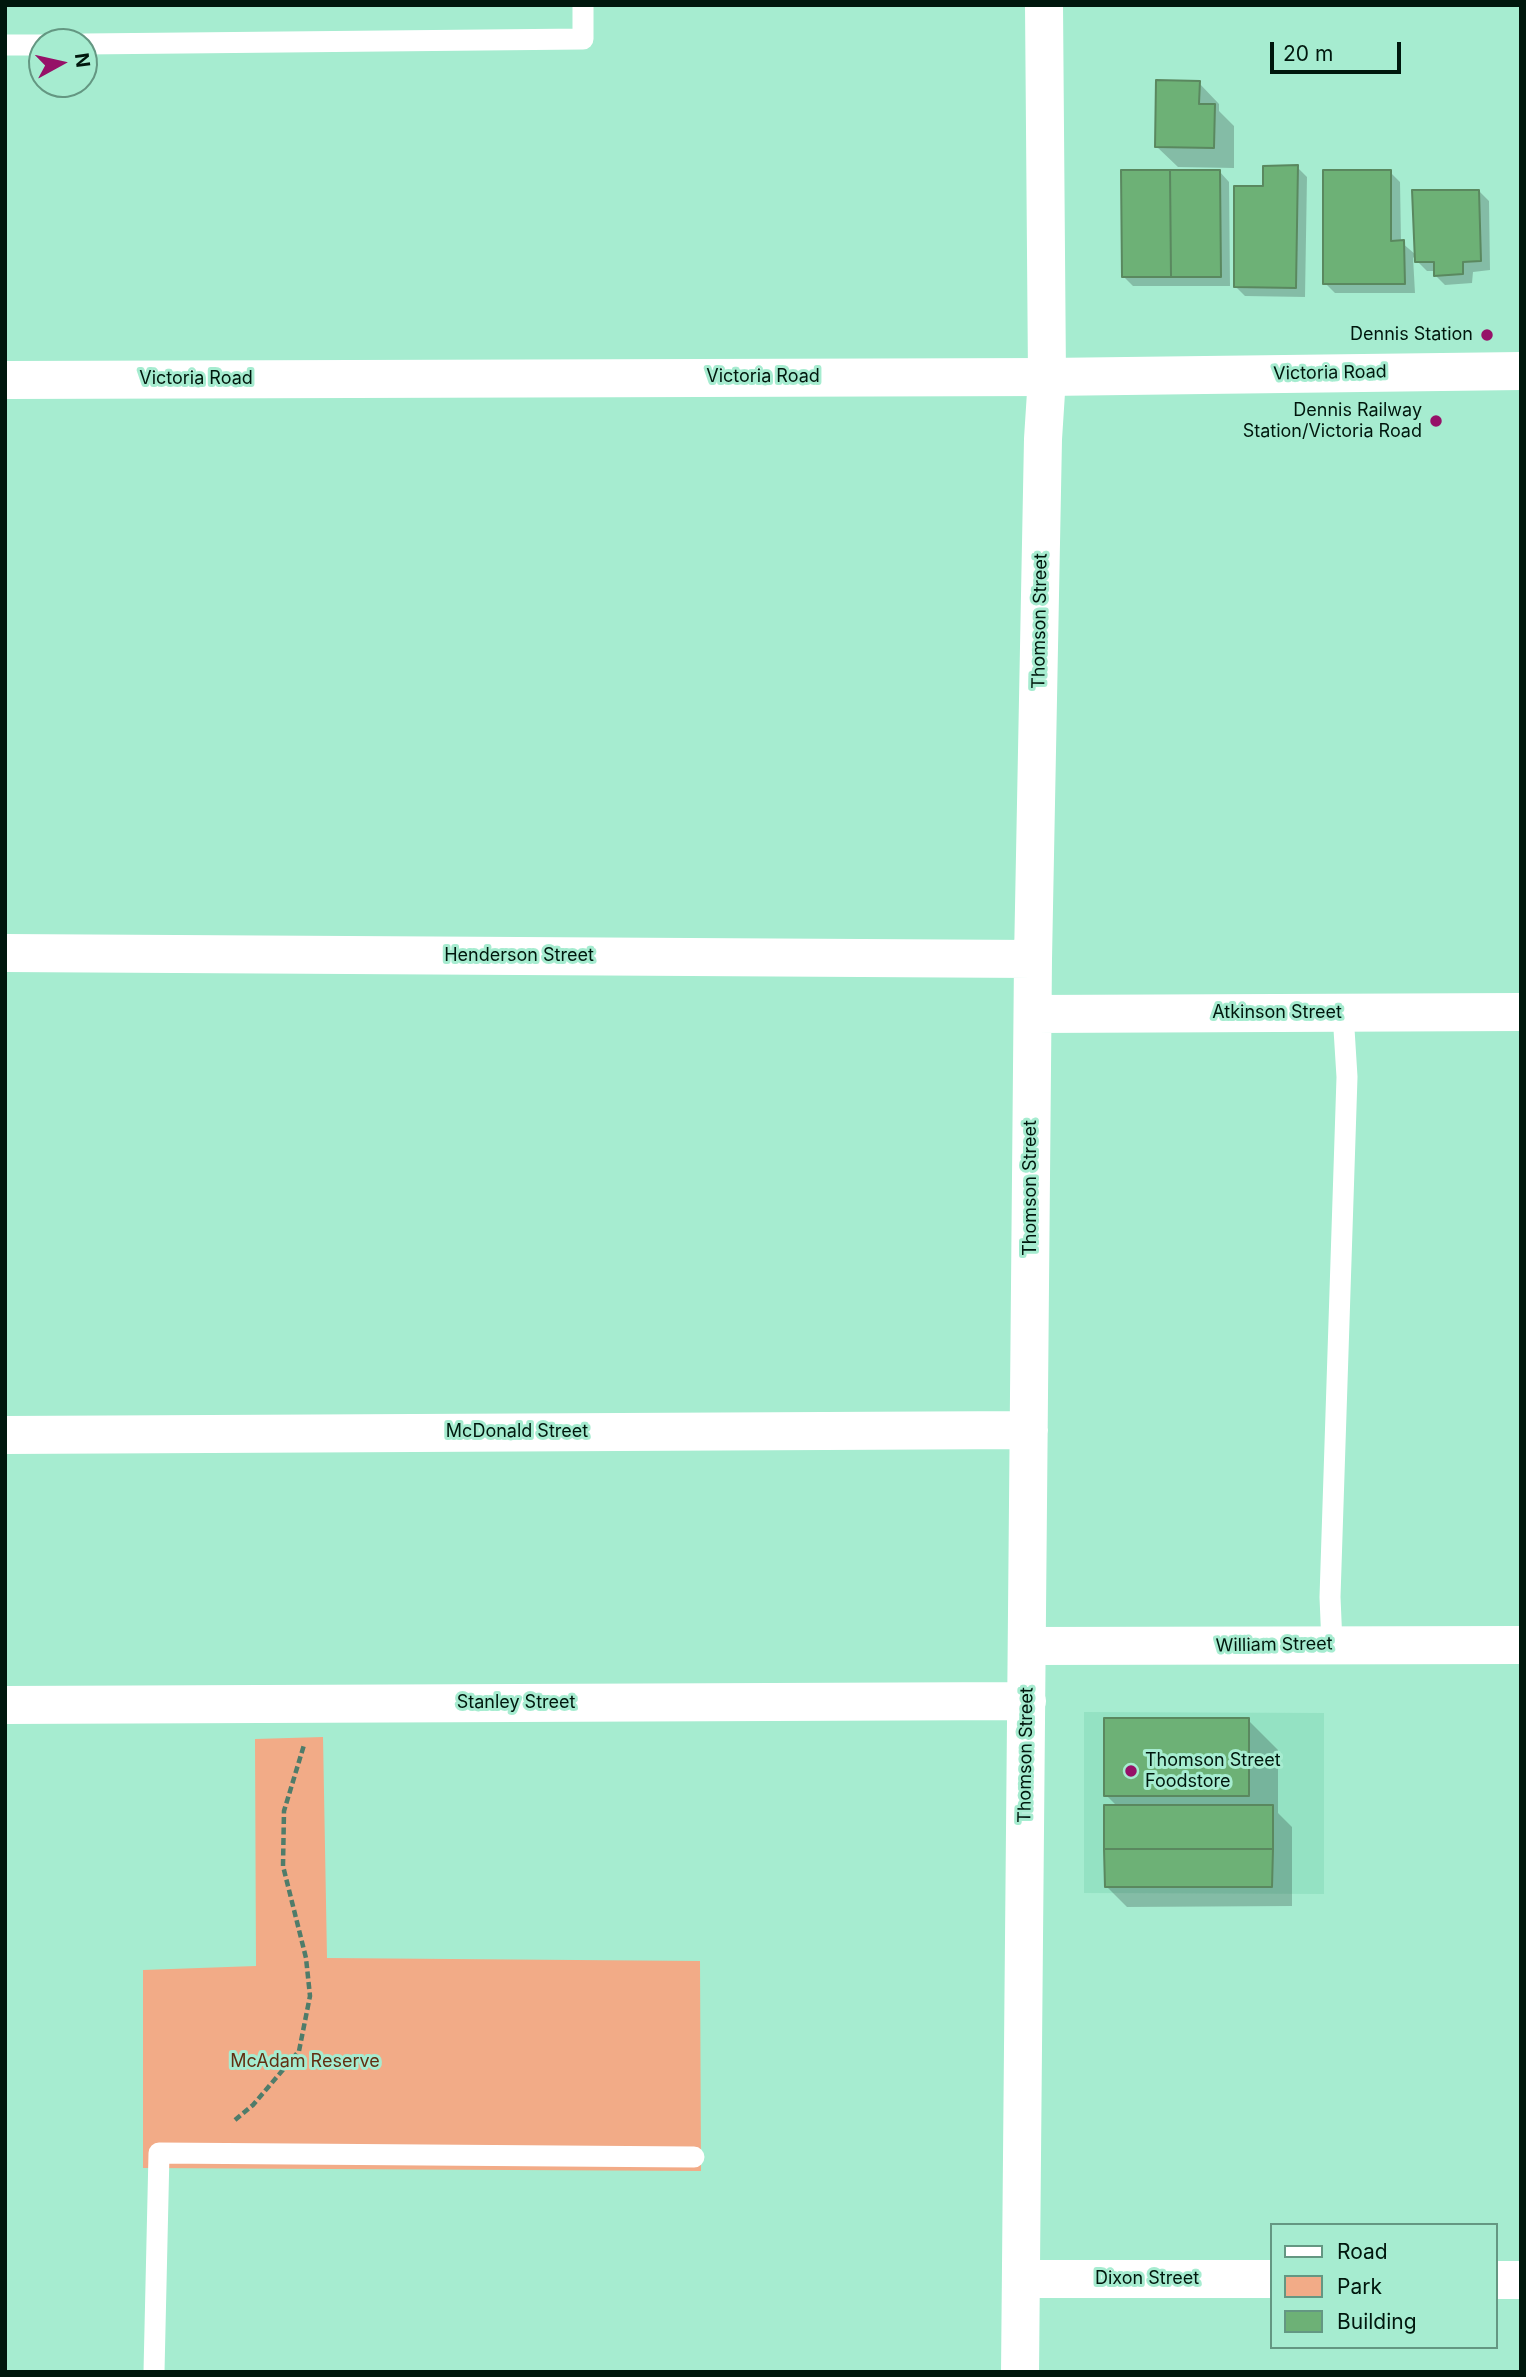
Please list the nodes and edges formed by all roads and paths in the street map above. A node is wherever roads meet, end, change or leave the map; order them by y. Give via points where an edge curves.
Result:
1 (583, 5) edge
2 (1044, 5) edge
3 (28, 44) edge
4 (98, 44) edge
5 (5, 45) edge
6 (1521, 371) edge
7 (1047, 377) junction
8 (5, 380) edge
9 (5, 953) edge
10 (1033, 959) junction
11 (1521, 1012) edge
12 (1343, 1013) junction
13 (1032, 1014) junction
14 (1029, 1430) junction
15 (5, 1435) edge
16 (1332, 1644) junction
17 (1521, 1645) edge
18 (1028, 1646) junction
19 (1027, 1701) junction
20 (5, 1705) edge
21 (305, 1742) dead end
22 (213, 2154) junction
23 (694, 2158) dead end
24 (1021, 2279) junction
25 (1270, 2279) edge
26 (1498, 2280) edge
27 (1521, 2280) edge
28 (153, 2372) edge
29 (1020, 2372) edge

1 - 4 lane via 583,39
2 - 7 street, Thomson Street
3 - 5 lane
6 - 7 street, Victoria Road
7 - 8 street, Victoria Road
7 - 10 street, Thomson Street via 1042,439
9 - 10 street, Henderson Street
10 - 13 street, Thomson Street
11 - 12 street, Atkinson Street
12 - 13 street, Atkinson Street
12 - 16 lane via 1347,1077 1330,1583
13 - 14 street, Thomson Street
14 - 15 street, McDonald Street
14 - 18 street, Thomson Street
16 - 17 street, William Street
16 - 18 street, William Street
18 - 19 street, Thomson Street
19 - 20 street, Stanley Street
19 - 24 street, Thomson Street
21 - 22 path via 284,1811 282,1866 306,1958 310,1996 299,2051 253,2105 233,2120
22 - 23 lane
22 - 28 lane via 159,2153
24 - 25 street, Dixon Street
24 - 29 street, Thomson Street
26 - 27 street

